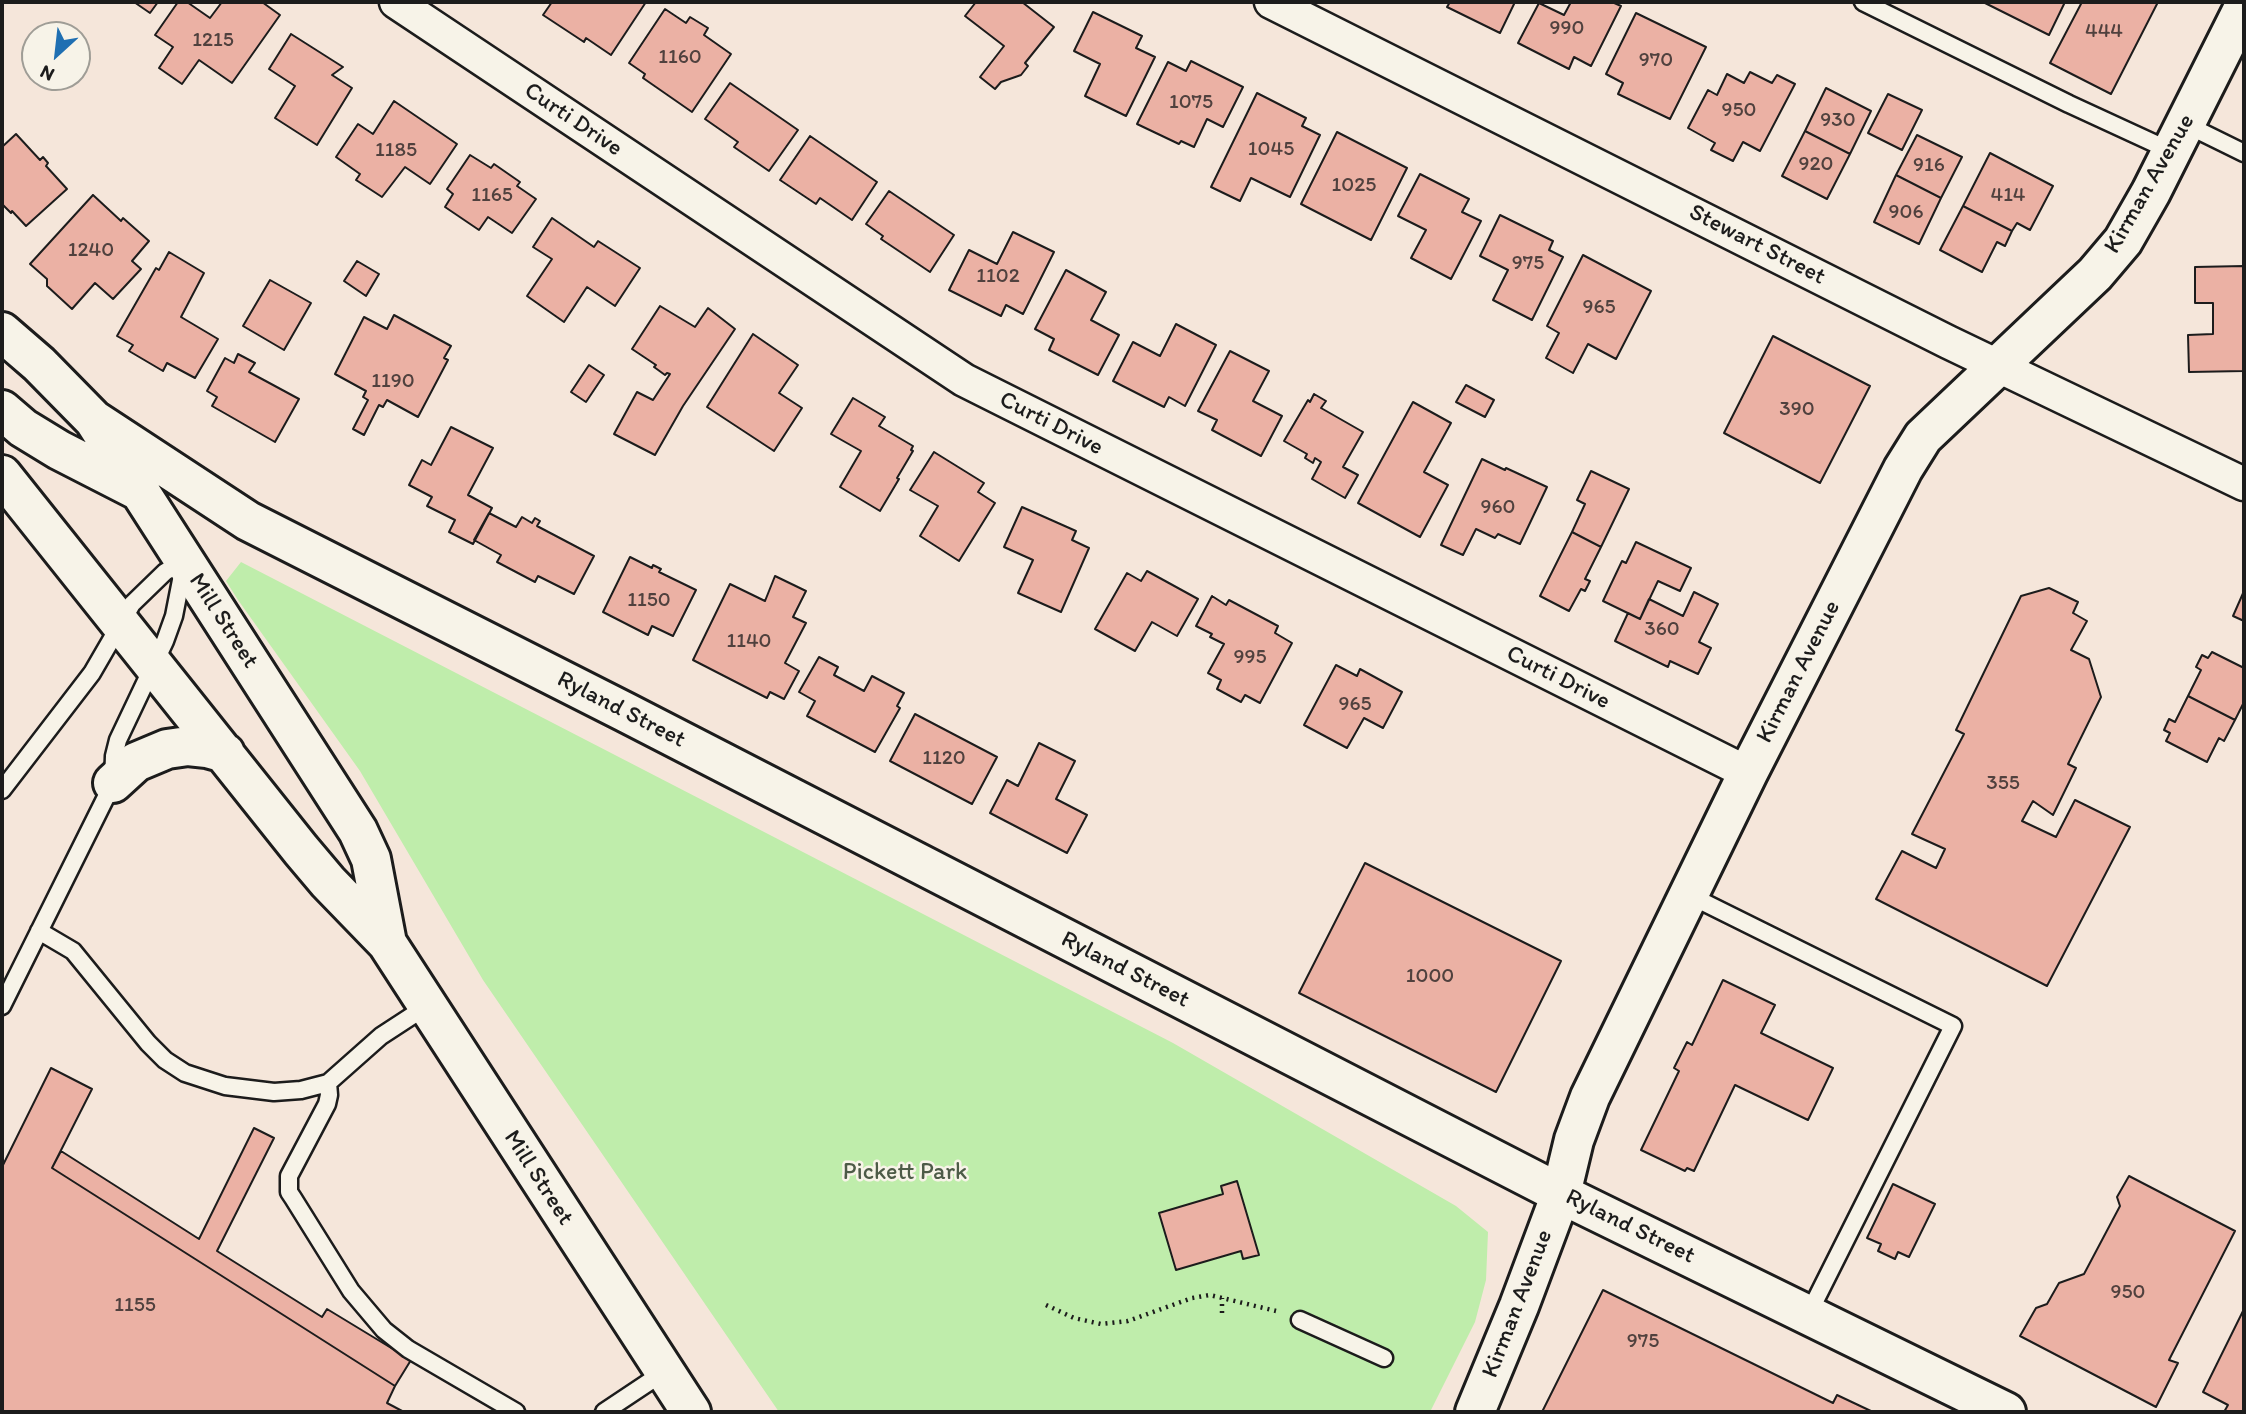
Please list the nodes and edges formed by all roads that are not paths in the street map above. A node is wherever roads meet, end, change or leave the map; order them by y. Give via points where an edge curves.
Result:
1 (396, 2) edge
2 (1271, 2) edge
3 (1863, 2) edge
4 (2244, 7) edge
5 (2178, 137) junction
6 (2244, 153) edge
7 (2, 332) edge
8 (1999, 364) junction
9 (2, 410) edge
10 (94, 420) junction
11 (2, 475) edge
12 (2244, 484) edge
13 (142, 493) junction
14 (248, 521) junction
15 (185, 560) junction
16 (120, 623) junction
17 (155, 666) junction
18 (225, 753) junction
19 (1748, 773) junction
20 (113, 783) junction
21 (2, 790) edge
22 (1689, 895) junction
23 (39, 931) junction
24 (387, 943) junction
25 (2, 1006) edge
26 (427, 1006) junction
27 (328, 1083) junction
28 (1561, 1194) junction
29 (1808, 1315) junction
30 (1300, 1321) road end
31 (1384, 1358) dead end
32 (664, 1372) junction
33 (516, 1412) edge
34 (604, 1412) edge
35 (691, 1412) edge
36 (1475, 1412) edge
37 (2006, 1412) edge

1 - 19 street, Curti Drive via 964,380
2 - 8 street, Stewart Street
3 - 5 lane via 2069,104
4 - 5 main road, Kirman Avenue
5 - 6 lane
5 - 8 main road, Kirman Avenue via 2123,241 2095,274
7 - 10 main road, Mill Street
8 - 12 street, Stewart Street
8 - 19 main road, Kirman Avenue via 1923,438 1903,469
9 - 13 main road via 59,450
10 - 13 main road, Mill Street
10 - 14 main road
11 - 16 main road, Mill Street
13 - 14 main road
13 - 15 main road, Mill Street
14 - 28 main road, Ryland Street
15 - 16 lane via 147,587
15 - 17 lane via 174,616
15 - 24 main road, Mill Street via 358,831 370,859
16 - 17 main road, Mill Street
16 - 21 lane via 86,680
17 - 18 main road, Mill Street
17 - 20 lane via 118,740
18 - 20 main road via 188,746 167,749 136,762
18 - 24 main road, Mill Street via 328,882
19 - 22 main road, Kirman Avenue
20 - 23 lane
22 - 28 main road, Kirman Avenue via 1590,1097
22 - 29 lane via 1953,1026
23 - 25 lane
23 - 27 lane via 73,951 148,1043 185,1073 260,1092
24 - 26 main road, Mill Street
26 - 27 lane via 381,1036
26 - 32 main road, Mill Street
27 - 33 lane via 323,1113 289,1176 289,1192 351,1291 384,1330
28 - 29 main road, Ryland Street
28 - 36 main road, Kirman Avenue
29 - 37 main road, Ryland Street
30 - 31 lane
32 - 34 lane
32 - 35 main road, Mill Street

